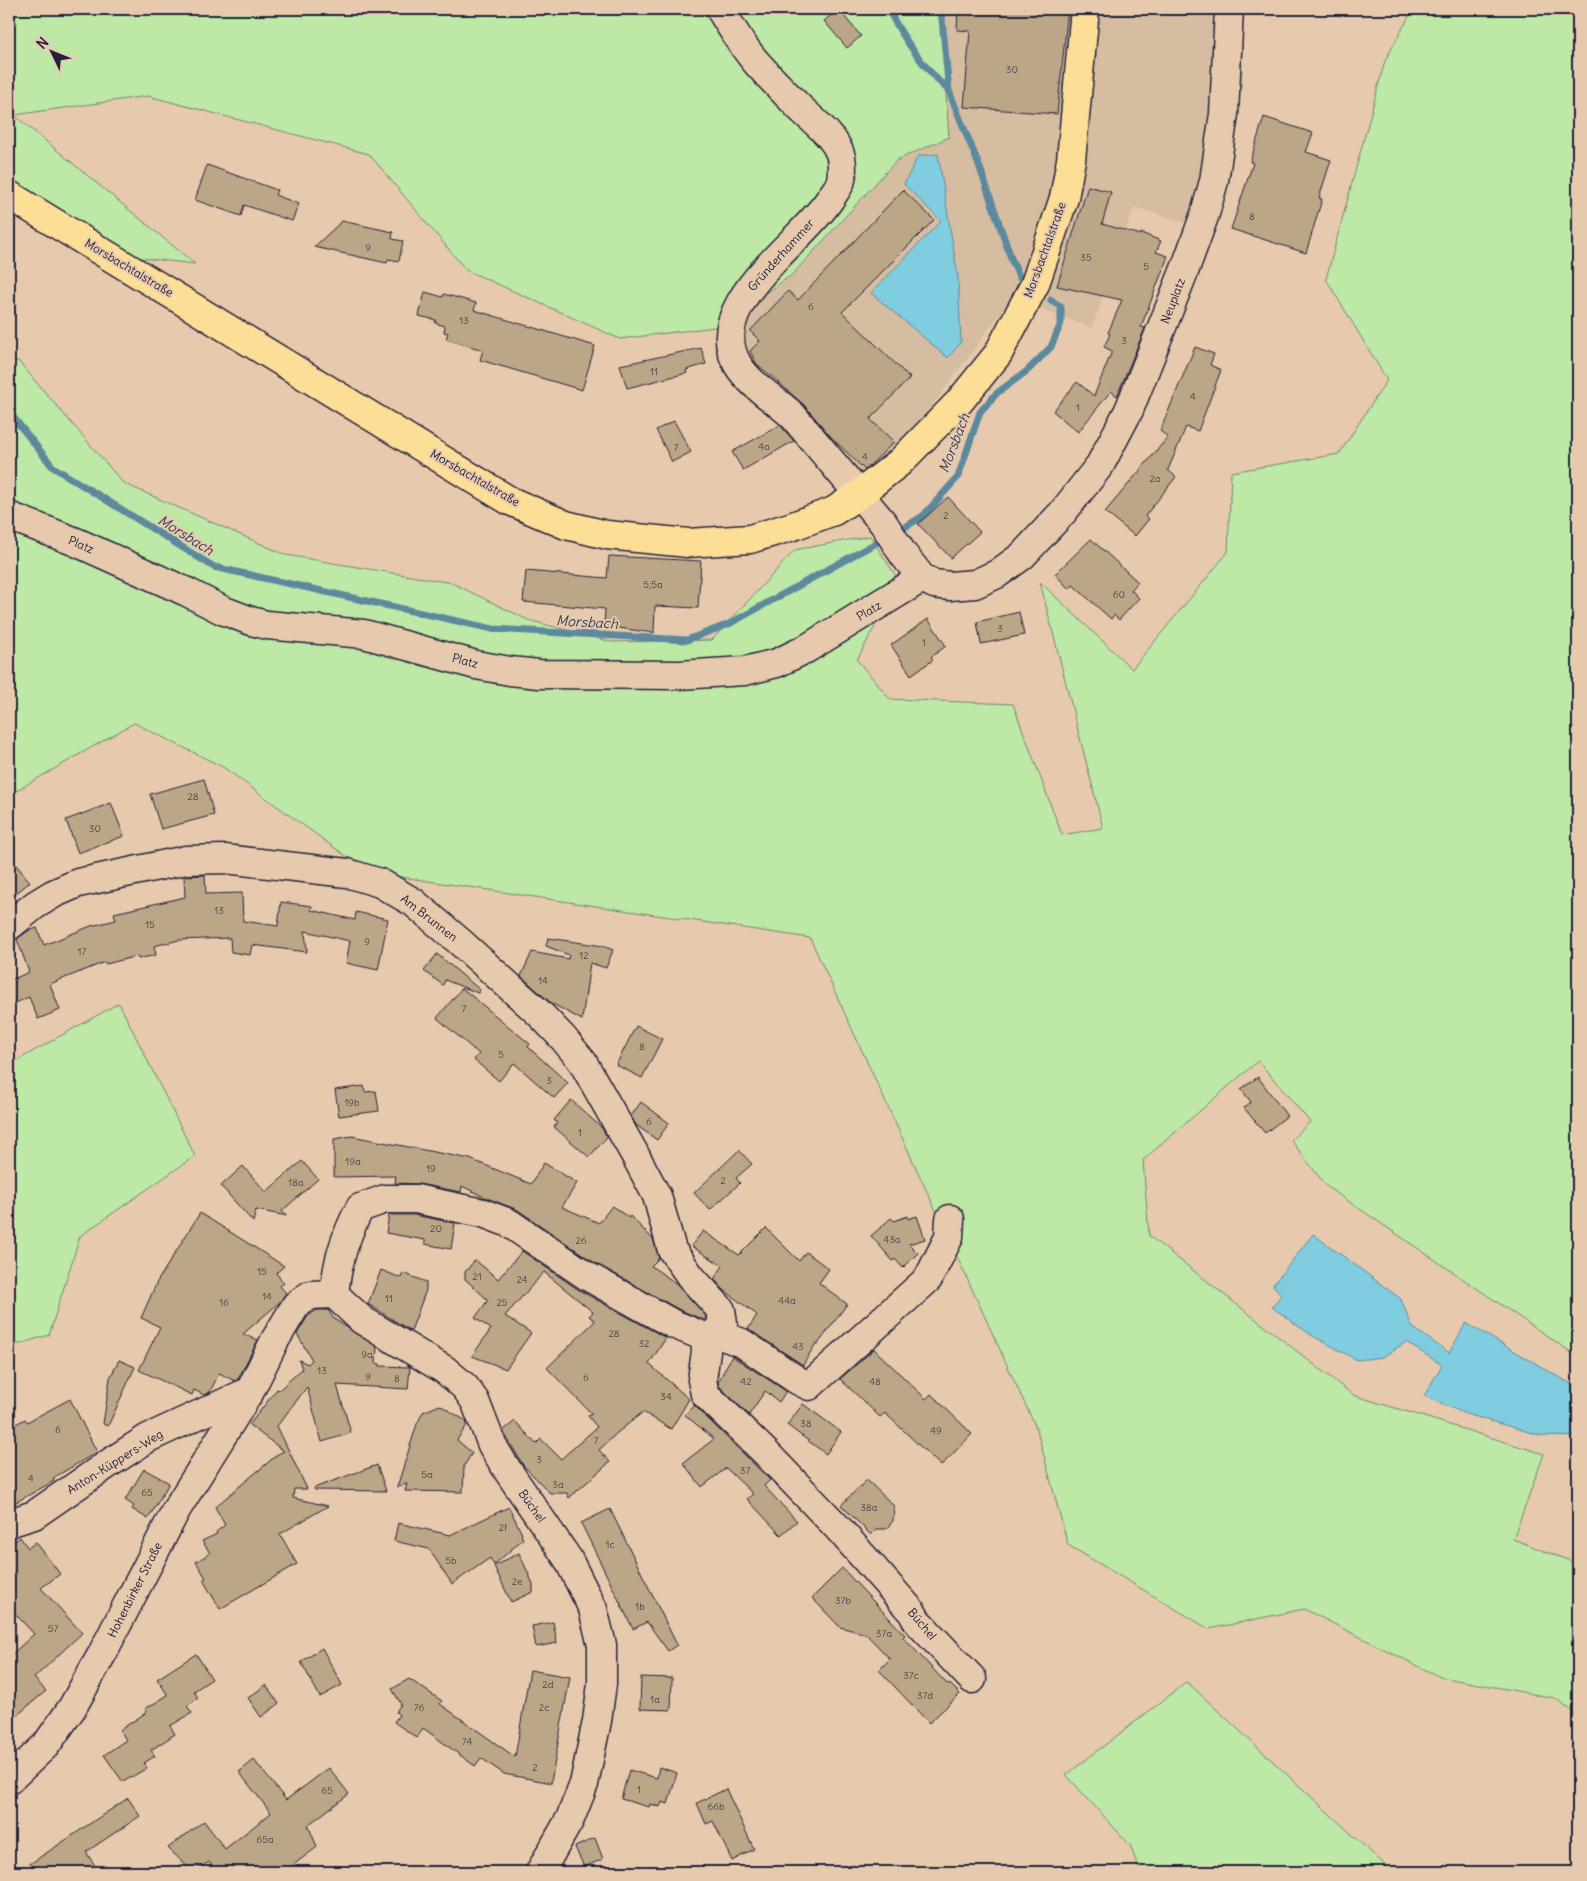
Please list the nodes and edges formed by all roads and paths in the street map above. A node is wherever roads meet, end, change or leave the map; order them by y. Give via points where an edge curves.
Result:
1 (720, 9) edge
2 (1085, 9) edge
3 (1228, 9) edge
4 (9, 195) edge
5 (858, 495) junction
6 (9, 516) edge
7 (922, 578) junction
8 (9, 926) edge
9 (950, 1219) dead end
10 (672, 1250) joint
11 (334, 1294) junction
12 (710, 1335) junction
13 (250, 1392) junction
14 (9, 1523) edge
15 (972, 1679) dead end
16 (9, 1780) edge
17 (540, 1872) edge

1 - 5 street, Gründerhammer via 756,61 832,140 841,157 842,182 825,206 738,304 730,329 730,348 748,378 793,416
2 - 5 main road, Morsbachtalstraße via 1071,160 1064,198 1035,284 998,354 959,402 900,462
3 - 7 street, Neuplatz via 1224,114 1214,181 1205,214 1129,410 1100,465 1022,556 997,574 975,584 950,586
4 - 5 main road, Morsbachtalstraße via 510,501 566,525 608,536 644,540 688,543 750,539 834,511
5 - 7 street, Gründerhammer via 884,524
6 - 7 street, Platz via 76,542 251,621 364,634 476,665 539,674 679,675 745,671 777,663 806,649
8 - 10 street, Am Brunnen via 35,904 78,882 186,860 225,859 347,873 380,883 413,902 459,941 540,1014 577,1056 657,1196
9 - 12 street via 949,1237 928,1279 809,1386 742,1343
10 - 12 street, Büchel via 721,1310 723,1324
11 - 12 street via 346,1235 360,1208 385,1198 416,1199 483,1213 509,1223 587,1276 673,1324
11 - 13 street via 310,1295 296,1305
11 - 17 street, Büchel via 362,1320 444,1370 465,1388 475,1401 492,1444 550,1531 593,1609 602,1645 602,1684 597,1721 584,1784 570,1820
12 - 15 street, Büchel via 702,1380 704,1394 838,1528 917,1621
13 - 14 street, Anton-Küppers-Weg via 148,1438 34,1515
13 - 16 street, Hohenbirker Straße via 176,1510 72,1708 46,1745

